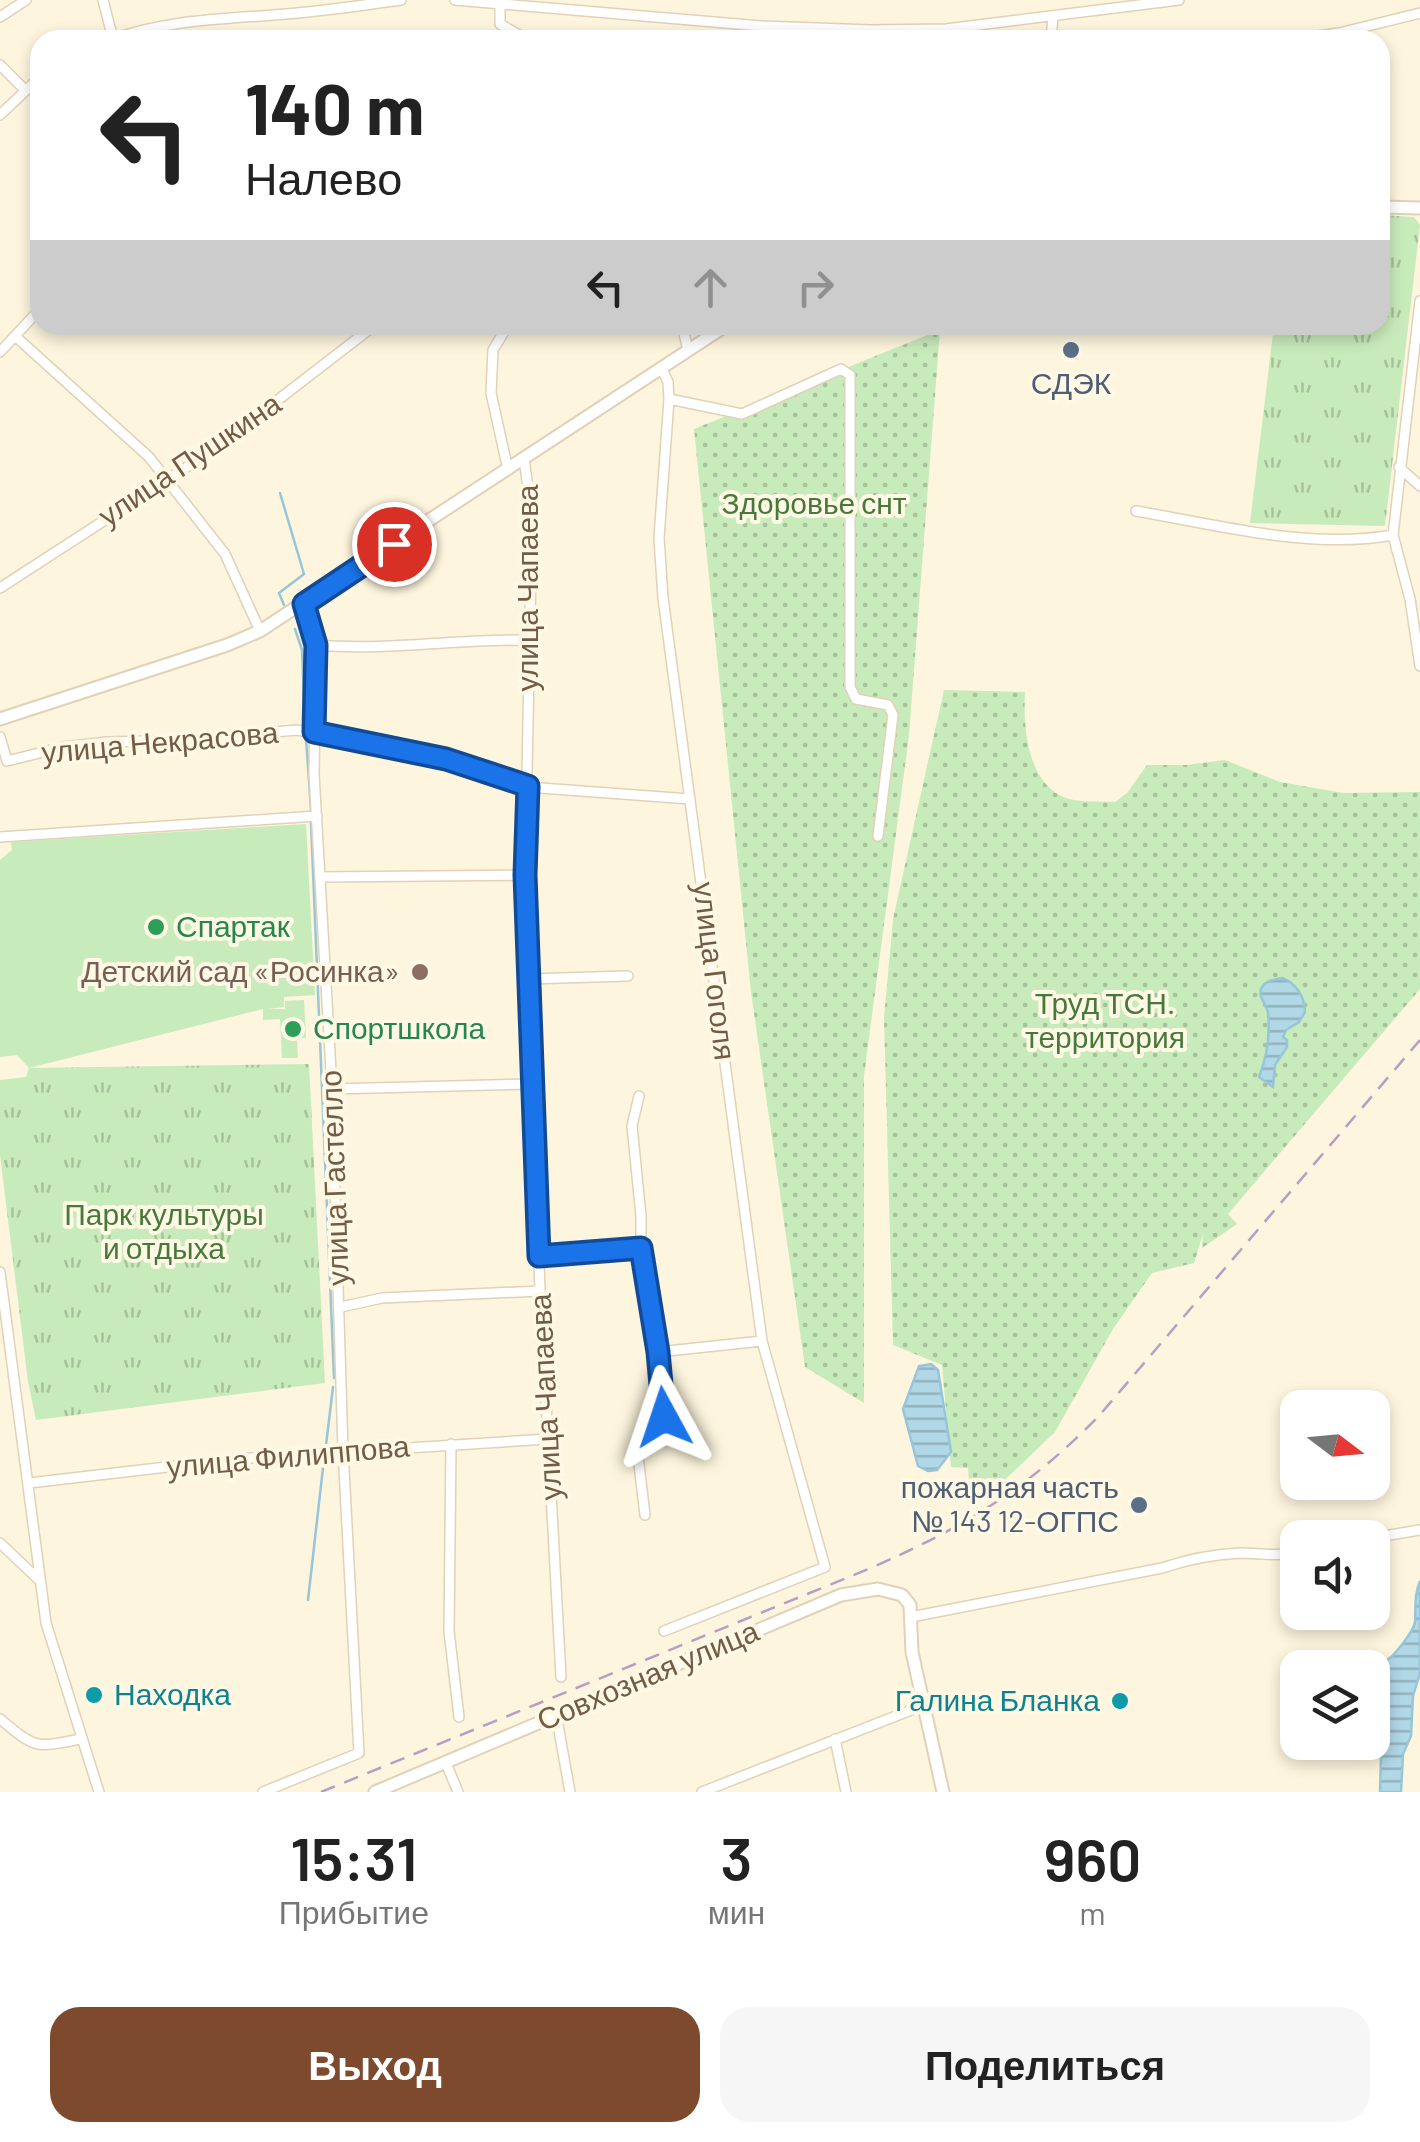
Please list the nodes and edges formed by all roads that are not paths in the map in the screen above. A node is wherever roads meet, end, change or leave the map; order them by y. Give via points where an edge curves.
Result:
1 (26, 0) edge
2 (102, 0) edge
3 (401, 0) edge
4 (455, 0) edge
5 (1178, 0) edge
6 (500, 6) junction
7 (1420, 13) edge
8 (1053, 16) junction
9 (0, 17) edge
10 (110, 30) edge
11 (143, 30) edge
12 (510, 30) edge
13 (1051, 30) edge
14 (1346, 30) edge
15 (0, 65) edge
16 (30, 86) edge
17 (25, 90) junction
18 (0, 115) edge
19 (1390, 207) edge
20 (1420, 208) edge
21 (1420, 302) edge
22 (1420, 309) edge
23 (30, 320) edge
24 (362, 335) edge
25 (502, 335) edge
26 (684, 335) edge
27 (711, 335) edge
28 (15, 336) junction
29 (688, 350) junction
30 (0, 352) edge
31 (662, 369) junction
32 (1409, 392) junction
33 (1420, 398) edge
34 (670, 399) junction
35 (524, 459) junction
36 (1398, 467) junction
37 (508, 470) junction
38 (168, 479) junction
39 (1420, 486) edge
40 (1136, 511) dead end
41 (1393, 535) junction
42 (0, 588) edge
43 (304, 604) junction
44 (260, 632) junction
45 (530, 640) junction
46 (316, 645) junction
47 (1420, 666) edge
48 (0, 719) edge
49 (314, 732) junction
50 (0, 736) edge
51 (528, 786) junction
52 (690, 798) junction
53 (317, 816) junction
54 (878, 836) dead end
55 (0, 837) edge
56 (525, 875) junction
57 (322, 877) junction
58 (628, 976) dead end
59 (528, 978) junction
60 (532, 1084) junction
61 (332, 1089) junction
62 (639, 1096) dead end
63 (641, 1248) junction
64 (539, 1256) junction
65 (0, 1272) edge
66 (540, 1292) junction
67 (340, 1307) junction
68 (762, 1342) junction
69 (658, 1352) junction
70 (548, 1439) junction
71 (451, 1444) junction
72 (343, 1450) junction
73 (29, 1483) junction
74 (645, 1515) dead end
75 (1420, 1530) edge
76 (1390, 1535) edge
77 (34, 1542) junction
78 (0, 1543) edge
79 (1280, 1554) edge
80 (16, 1556) junction
81 (38, 1578) junction
82 (911, 1617) junction
83 (664, 1631) dead end
84 (561, 1676) dead end
85 (924, 1705) junction
86 (556, 1714) junction
87 (458, 1717) dead end
88 (0, 1719) edge
89 (80, 1739) junction
90 (835, 1740) junction
91 (446, 1763) junction
92 (99, 1792) edge
93 (263, 1792) edge
94 (374, 1792) edge
95 (458, 1792) edge
96 (570, 1792) edge
97 (702, 1792) edge
98 (846, 1792) edge
99 (944, 1792) edge

1 - 9 street
2 - 10 street
3 - 11 street
4 - 6 street
5 - 8 street
6 - 8 street via 835,30 946,29
6 - 12 street via 500,24
7 - 14 street
8 - 13 street
15 - 17 street
16 - 17 street
17 - 18 street
19 - 20 street
21 - 22 street
22 - 32 street
23 - 28 street
24 - 38 street, улица Пушкина
25 - 37 street via 494,350 491,393
26 - 29 street
27 - 29 street
28 - 30 street
28 - 38 street
29 - 31 street
31 - 34 street, улица Гоголя
31 - 35 street
32 - 33 street
32 - 36 street
34 - 52 street, улица Гоголя via 660,554
34 - 54 street via 742,414 840,369 850,374 850,687 856,699 888,705 893,715
35 - 37 street
35 - 45 street, улица Чапаева
36 - 39 street
36 - 41 street
37 - 43 street
38 - 42 street, улица Пушкина
38 - 44 street via 225,554
40 - 41 street via 1260,534
41 - 47 street
43 - 44 street
43 - 46 street, улица Гастелло
44 - 48 street
45 - 46 street
45 - 51 street, улица Чапаева
46 - 49 street, улица Гастелло
49 - 50 street, улица Некрасова via 106,742 8,761
49 - 51 street, улица Некрасова via 432,756
49 - 53 street, улица Гастелло
51 - 52 street, улица Некрасова
51 - 56 street, улица Чапаева
52 - 68 street, улица Гоголя
53 - 55 street
53 - 57 street, улица Гастелло
56 - 57 street
56 - 59 street, улица Чапаева
57 - 61 street, улица Гастелло
58 - 59 street
59 - 60 street, улица Чапаева
60 - 61 street
60 - 64 street, улица Чапаева
61 - 67 street, улица Гастелло
62 - 63 street via 632,1126
63 - 64 street
63 - 69 street
64 - 66 street, улица Чапаева
65 - 73 street
66 - 67 street via 382,1298
66 - 70 street, улица Чапаева
67 - 72 street, улица Гастелло
68 - 69 street
68 - 83 street, улица Гоголя via 825,1567
69 - 74 street via 664,1417 646,1426 638,1456
70 - 71 street, улица Филиппова
70 - 84 street, улица Чапаева
71 - 72 street, улица Филиппова
71 - 87 street via 449,1631
72 - 73 street, улица Филиппова
72 - 93 street, улица Гастелло via 359,1753
73 - 77 street
75 - 76 street
77 - 80 street
77 - 81 street
78 - 80 street
79 - 82 street via 1194,1557
80 - 81 street
81 - 89 street
82 - 85 street
82 - 86 street, Совхозная улица via 907,1600 896,1592 852,1592
85 - 90 street
85 - 99 street
86 - 91 street, Совхозная улица
86 - 96 street
88 - 89 street via 31,1744
89 - 92 street
90 - 97 street
90 - 98 street
91 - 94 street, Совхозная улица
91 - 95 street

